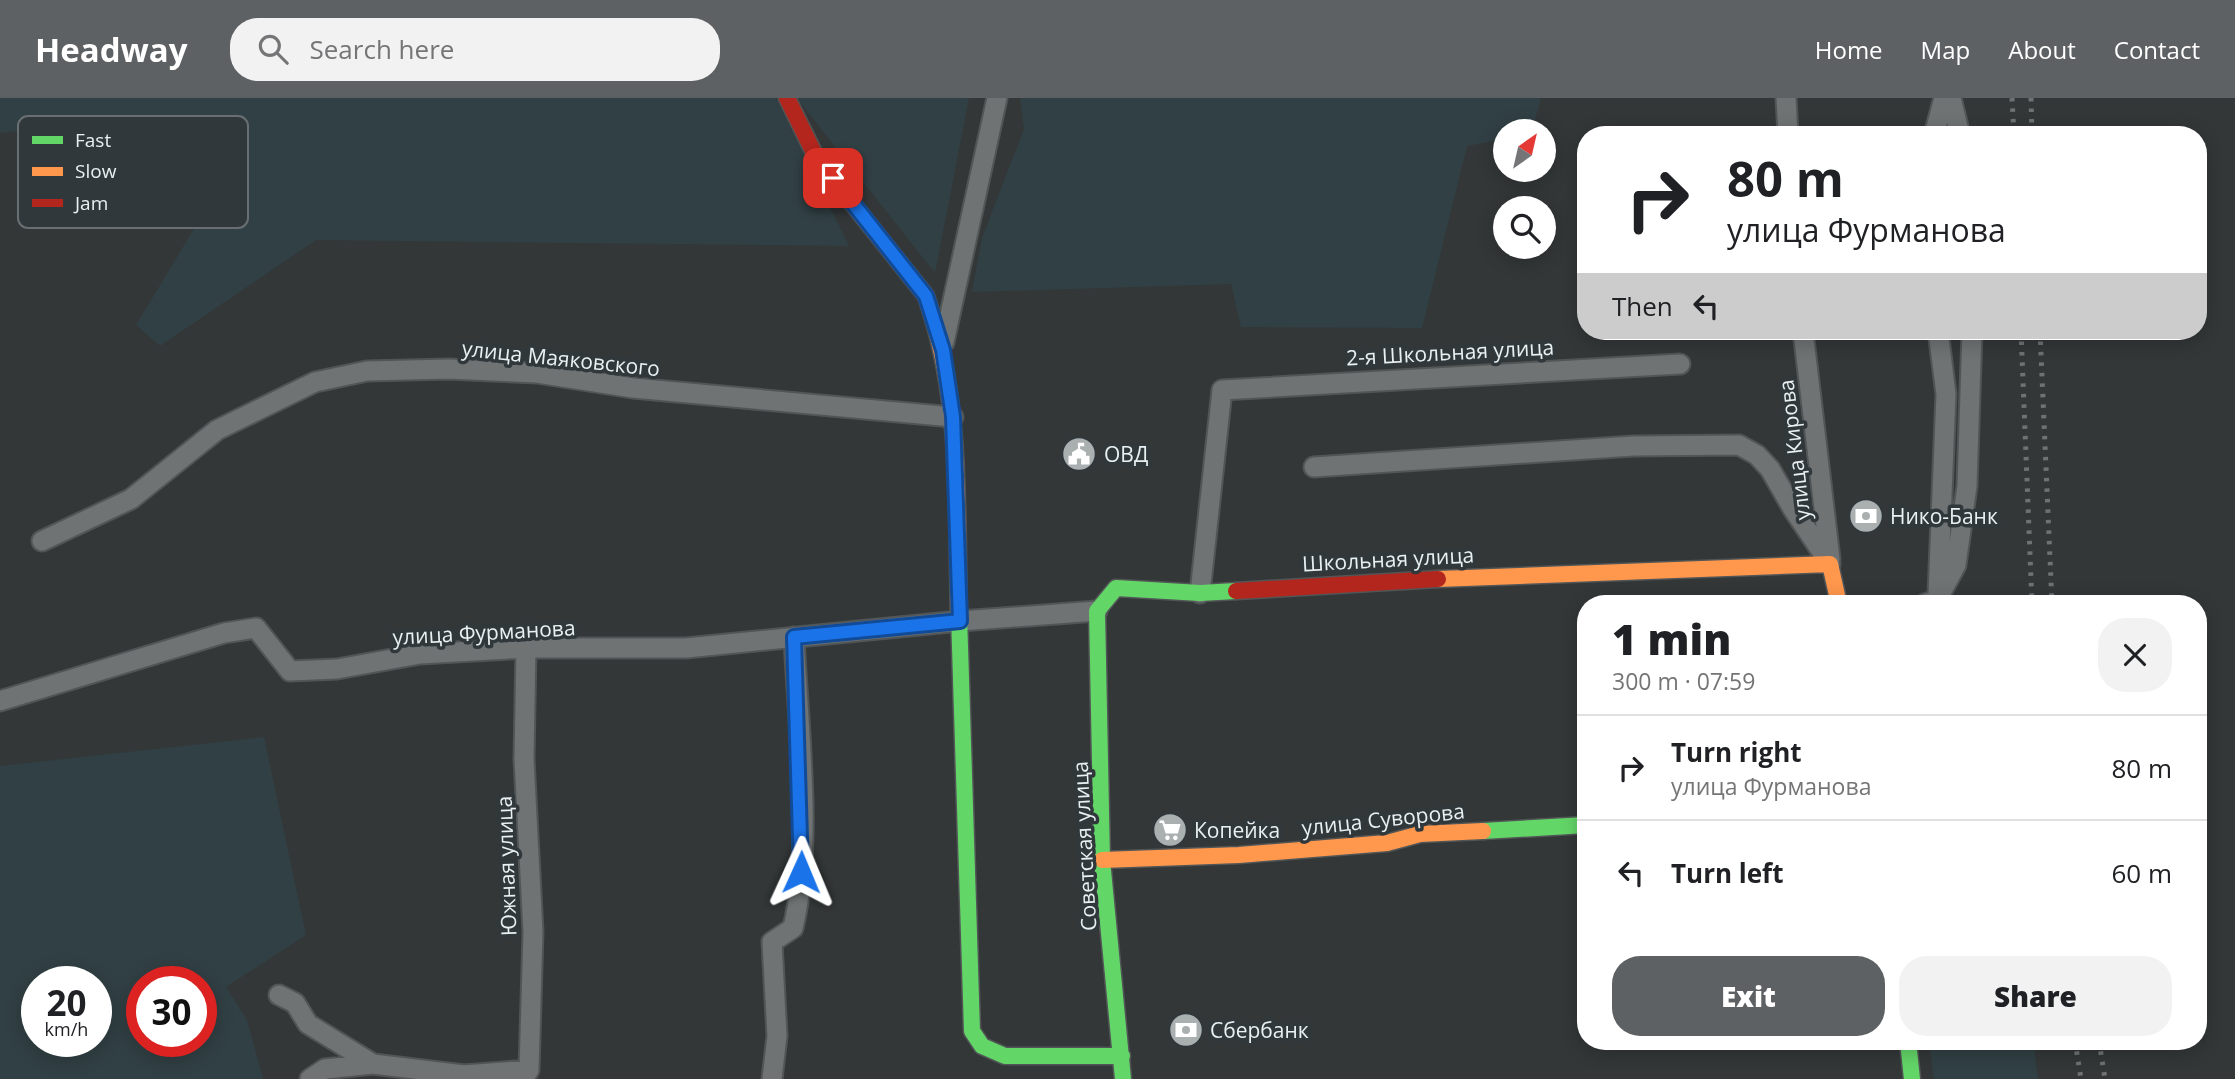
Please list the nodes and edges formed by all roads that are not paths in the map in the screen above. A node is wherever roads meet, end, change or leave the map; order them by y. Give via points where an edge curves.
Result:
1 (787, 98) edge
2 (997, 98) edge
3 (1786, 98) edge
4 (1944, 98) edge
5 (1951, 98) edge
6 (1788, 126) edge
7 (1936, 126) edge
8 (1958, 126) edge
9 (1804, 340) edge
10 (1939, 340) edge
11 (1972, 340) edge
12 (943, 350) junction
13 (1680, 364) dead end
14 (953, 417) junction
15 (1314, 467) dead end
16 (42, 541) dead end
17 (1830, 564) junction
18 (1200, 593) junction
19 (1837, 595) edge
20 (1932, 595) edge
21 (1936, 595) edge
22 (1097, 611) junction
23 (960, 621) junction
24 (794, 637) junction
25 (526, 648) junction
26 (0, 701) edge
27 (1577, 825) edge
28 (1102, 860) junction
29 (279, 995) dead end
30 (1909, 1050) edge
31 (1122, 1056) junction
32 (373, 1064) junction
33 (526, 1074) edge
34 (310, 1079) edge
35 (772, 1079) edge
36 (1122, 1079) edge
37 (1912, 1079) edge

1 - 12 street via 817,159 926,296
2 - 12 street
3 - 6 street
4 - 7 street
5 - 8 street
9 - 17 street, улица Кирова
10 - 20 street via 1947,394
11 - 21 street via 1967,485 1956,565
12 - 14 street
13 - 18 street, 2-я Школьная улица via 1222,390
14 - 16 street, улица Маяковского via 633,388 537,373 366,371 314,382 217,430 131,499
14 - 23 street
15 - 17 street via 1633,446 1739,445 1770,469
17 - 18 street, Школьная улица via 1405,580
17 - 19 street
18 - 22 street, Школьная улица via 1116,588
22 - 23 street
22 - 28 street, Советская улица
23 - 24 street, улица Фурманова
23 - 31 street via 974,1040 987,1052 1005,1056
24 - 25 street, улица Фурманова via 686,648
24 - 35 street via 800,899 793,928 772,942 777,1036
25 - 26 street, улица Фурманова via 420,654 337,669 290,671 256,628 224,633
25 - 33 street, Южная улица via 524,759 533,932
27 - 28 street, улица Суворова via 1420,834 1387,843 1238,855
28 - 31 street, Советская улица
29 - 32 street via 295,1003 308,1024
30 - 37 street
31 - 36 street, Советская улица
32 - 33 street via 464,1075
32 - 34 street via 325,1069

